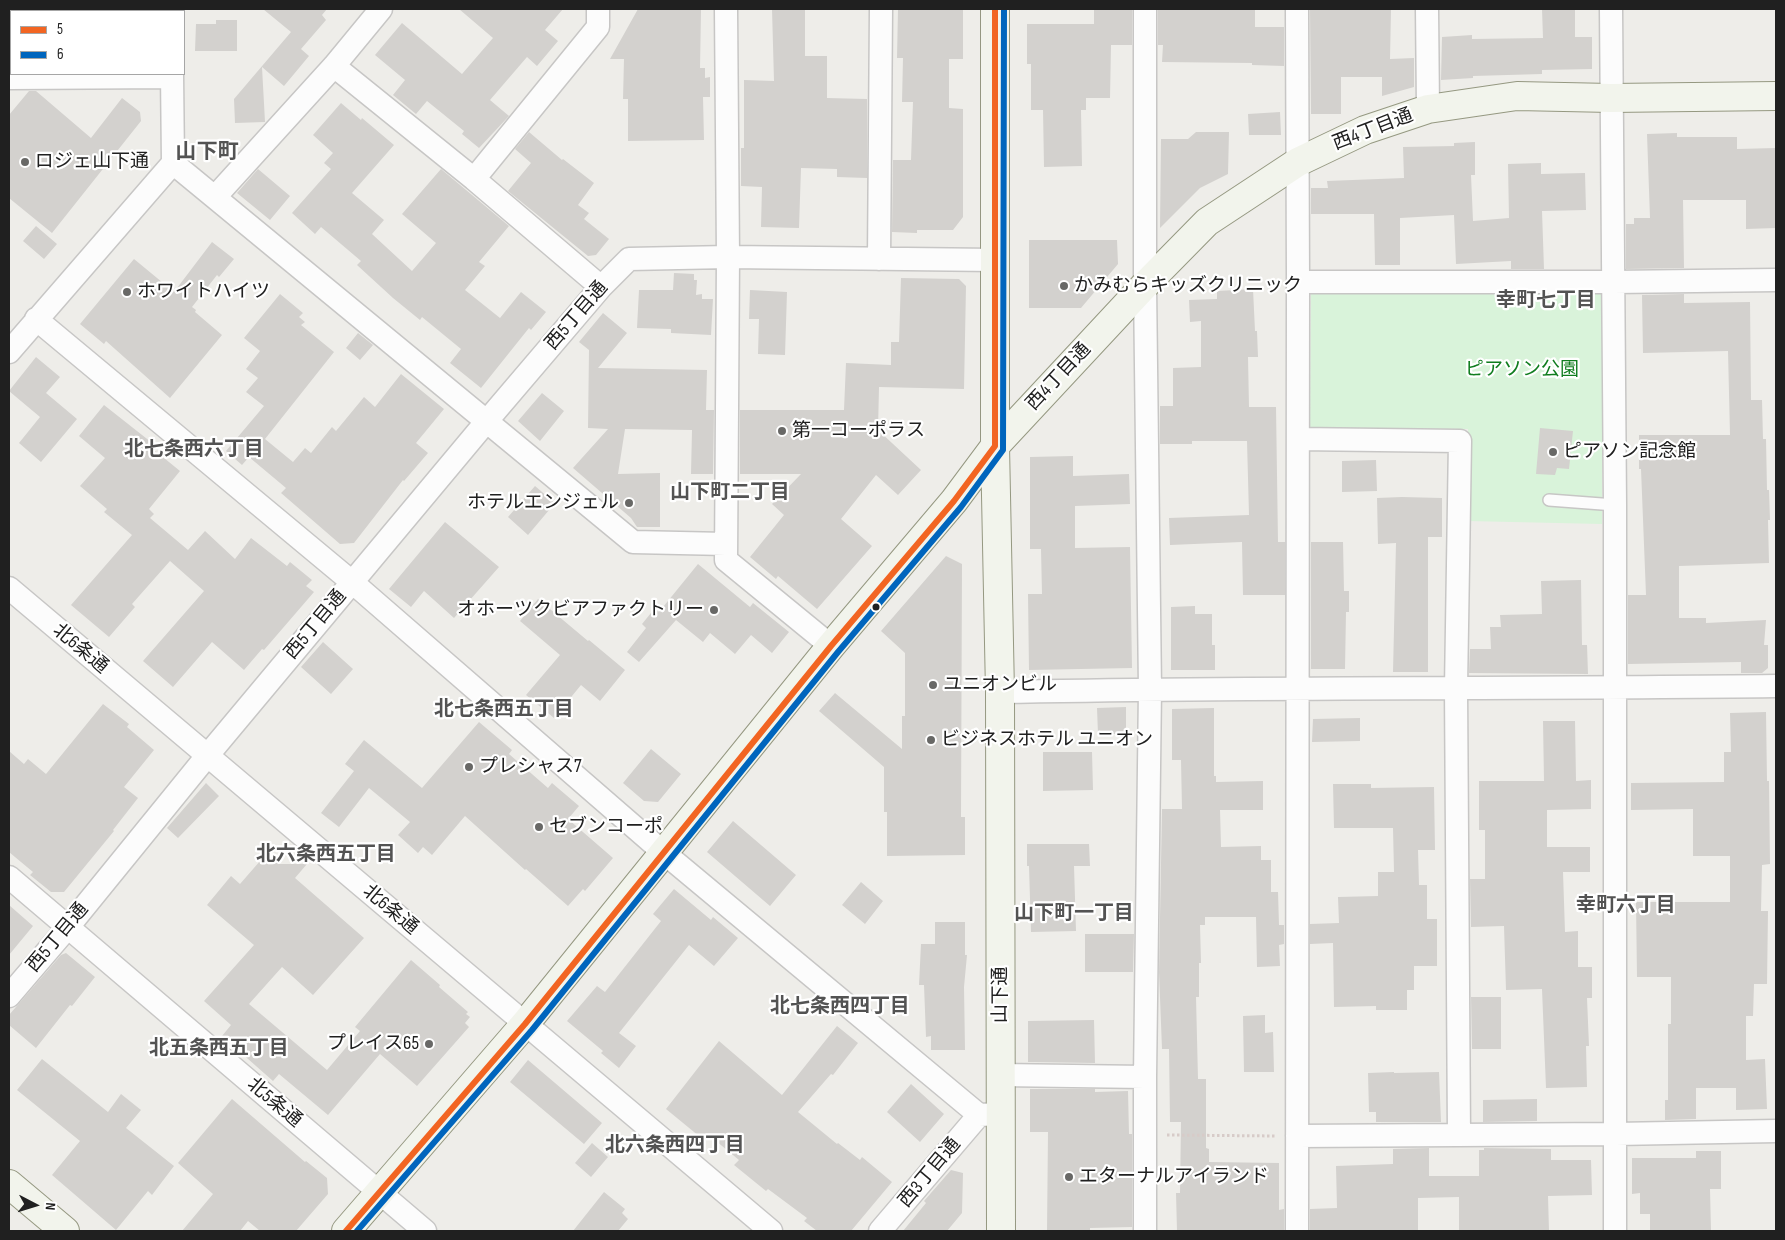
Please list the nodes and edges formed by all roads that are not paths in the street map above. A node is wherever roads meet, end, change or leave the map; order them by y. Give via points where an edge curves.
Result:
1 (381, 9) edge
2 (598, 9) edge
3 (726, 9) edge
4 (881, 9) edge
5 (995, 9) edge
6 (1145, 9) edge
7 (1297, 9) edge
8 (1427, 9) edge
9 (1611, 9) edge
10 (334, 66) junction
11 (172, 76) edge
12 (9, 78) edge
13 (1776, 96) edge
14 (1611, 98) junction
15 (1428, 109) junction
16 (1298, 162) junction
17 (173, 163) junction
18 (474, 179) junction
19 (215, 197) junction
20 (728, 257) junction
21 (879, 259) junction
22 (995, 260) junction
23 (1776, 280) edge
24 (1298, 282) junction
25 (1614, 282) junction
26 (1145, 285) junction
27 (601, 287) junction
28 (36, 319) junction
29 (9, 352) edge
30 (486, 422) junction
31 (1298, 439) junction
32 (995, 446) junction
33 (1548, 500) dead end
34 (1615, 505) junction
35 (726, 544) junction
36 (352, 582) junction
37 (9, 588) edge
38 (831, 646) junction
39 (1776, 686) edge
40 (1297, 688) junction
41 (1456, 688) junction
42 (1616, 688) junction
43 (1150, 689) junction
44 (1000, 692) junction
45 (207, 756) junction
46 (663, 852) junction
47 (9, 877) edge
48 (68, 927) junction
49 (9, 996) edge
50 (525, 1024) junction
51 (1000, 1075) junction
52 (1145, 1077) junction
53 (990, 1115) junction
54 (1776, 1131) edge
55 (1616, 1134) junction
56 (1459, 1135) junction
57 (1296, 1136) junction
58 (9, 1184) edge
59 (380, 1192) junction
60 (65, 1231) edge
61 (346, 1231) edge
62 (425, 1231) edge
63 (771, 1231) edge
64 (880, 1231) edge
65 (1001, 1231) edge
66 (1146, 1231) edge
67 (1297, 1231) edge
68 (1615, 1231) edge

1 - 10 street
2 - 18 street via 598,27
3 - 20 street
4 - 21 street
5 - 22 street, 山下通
6 - 26 street
7 - 16 street
8 - 15 street
9 - 14 street
10 - 18 street
10 - 19 street
11 - 12 street
11 - 17 street
13 - 14 street, 西4丁目通
14 - 15 street, 西4丁目通 via 1518,96
14 - 25 street
15 - 16 street, 西4丁目通 via 1365,130
16 - 24 street
16 - 26 street, 西4丁目通 via 1207,222
17 - 19 street
17 - 28 street
18 - 27 street
19 - 30 street
20 - 21 street
20 - 27 street, 西5丁目通 via 629,259
20 - 35 street
21 - 22 street
22 - 32 street, 山下通
23 - 25 street
24 - 25 street
24 - 31 street
25 - 34 street
26 - 32 street, 西4丁目通
26 - 43 street
27 - 30 street, 西5丁目通
28 - 29 street
28 - 36 street
30 - 35 street via 633,542
30 - 36 street, 西5丁目通
31 - 40 street
31 - 41 street via 1460,441
32 - 38 street, 西4丁目通 via 954,501
32 - 44 street, 山下通
33 - 34 lane
34 - 42 street
35 - 38 street via 726,560
36 - 45 street, 西5丁目通
36 - 46 street
37 - 45 street, 北6条通
38 - 46 street, 西4丁目通
39 - 42 street
40 - 41 street
40 - 43 street
40 - 57 street
41 - 42 street
41 - 56 street
42 - 55 street
43 - 44 street
43 - 52 street
44 - 51 street, 山下通
45 - 48 street, 西5丁目通
45 - 50 street, 北6条通
46 - 50 street, 西4丁目通
46 - 53 street
47 - 48 street, 北5条通
48 - 49 street, 西5丁目通
48 - 59 street, 北5条通
50 - 59 street, 西4丁目通
50 - 63 street, 北6条通
51 - 52 street
51 - 53 street, 山下通
52 - 66 street
53 - 64 street, 西3丁目通
53 - 65 street, 山下通
54 - 55 street
55 - 56 street
55 - 68 street
56 - 57 street
57 - 67 street
58 - 60 street
59 - 61 street, 西4丁目通
59 - 62 street, 北5条通

